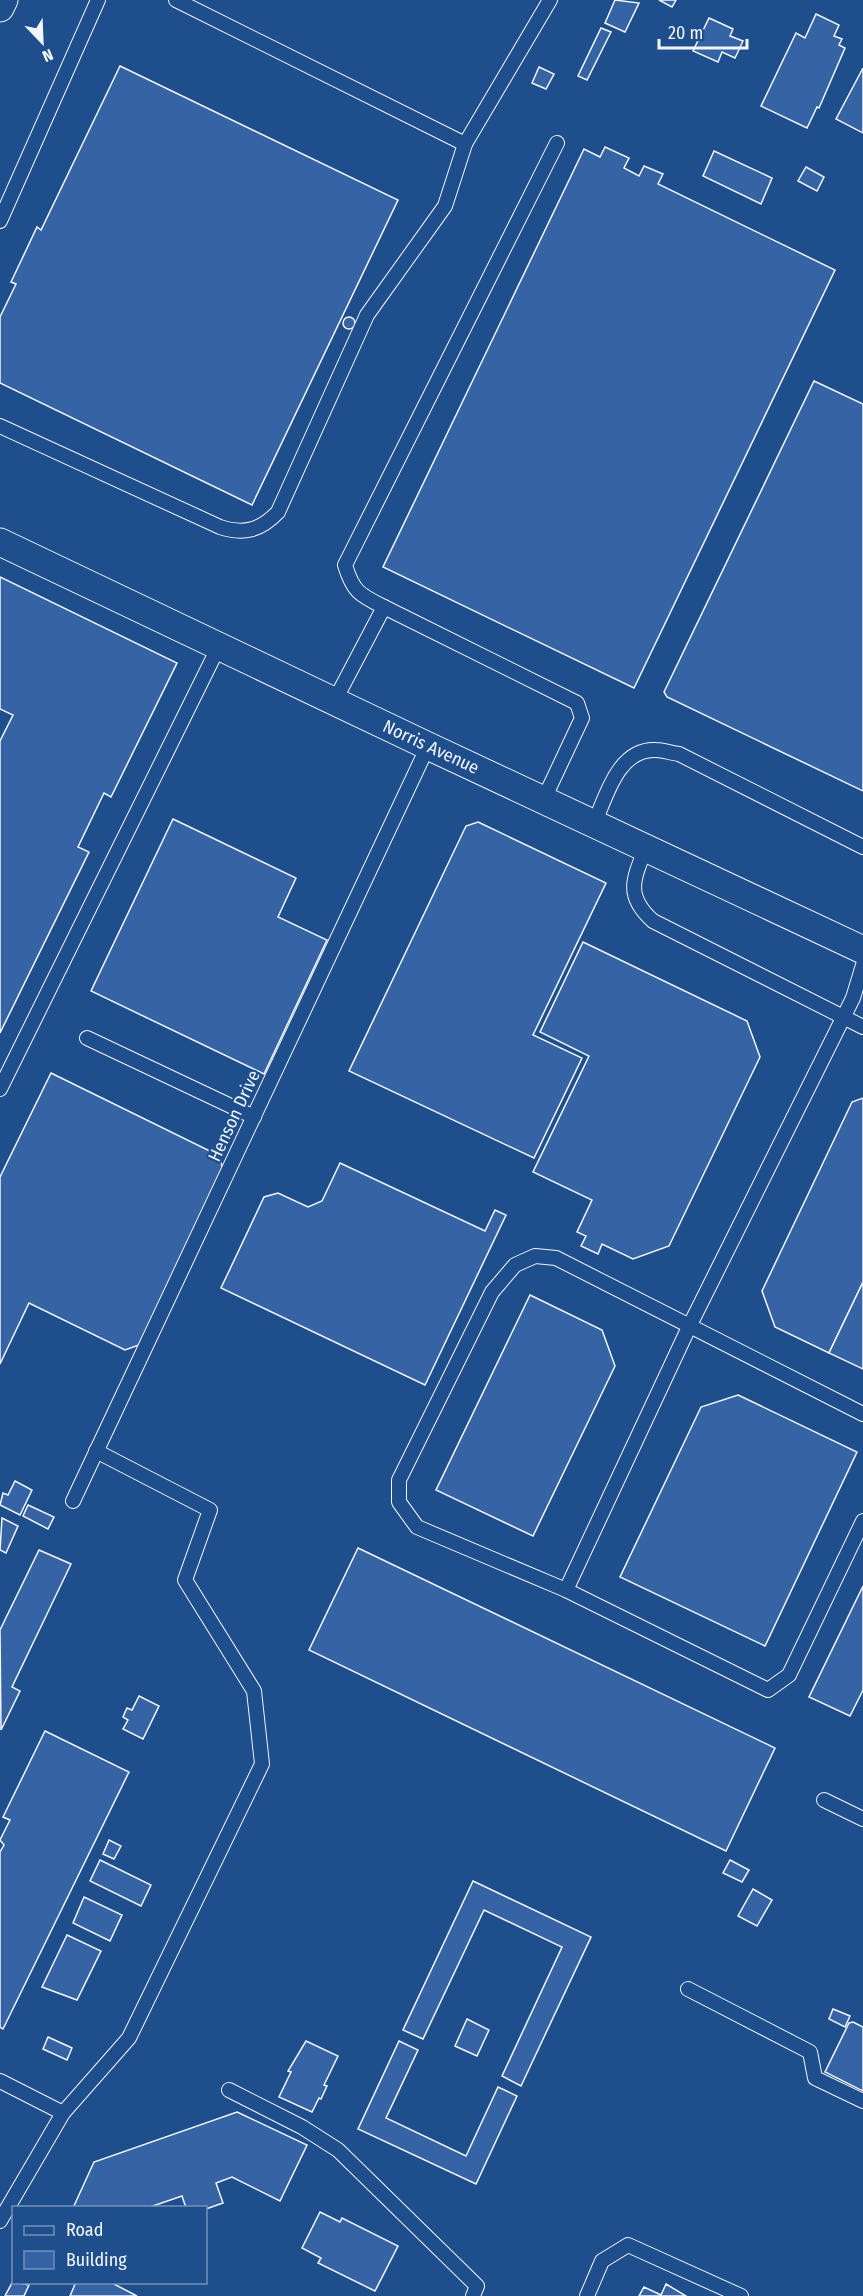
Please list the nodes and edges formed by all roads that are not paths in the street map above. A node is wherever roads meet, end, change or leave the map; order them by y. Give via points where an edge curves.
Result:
1 (4, 0) edge
2 (98, 0) edge
3 (176, 0) edge
4 (550, 0) edge
5 (0, 8) edge
6 (557, 143) dead end
7 (465, 144) junction
8 (0, 221) edge
9 (0, 426) edge
10 (0, 542) edge
11 (384, 608) junction
12 (219, 646) junction
13 (334, 702) junction
14 (428, 746) junction
15 (543, 801) junction
16 (594, 824) junction
17 (863, 847) edge
18 (646, 848) junction
19 (863, 950) edge
20 (863, 965) edge
21 (843, 1017) junction
22 (863, 1027) edge
23 (87, 1038) dead end
24 (0, 1089) edge
25 (254, 1117) junction
26 (689, 1327) junction
27 (863, 1414) edge
28 (96, 1451) junction
29 (73, 1501) dead end
30 (863, 1521) edge
31 (566, 1590) junction
32 (824, 1800) dead end
33 (863, 1819) edge
34 (688, 1989) dead end
35 (0, 2081) edge
36 (229, 2090) dead end
37 (863, 2101) edge
38 (63, 2113) junction
39 (0, 2221) edge
40 (473, 2296) edge
41 (587, 2296) edge
42 (741, 2296) edge

1 - 5 street
2 - 8 lane
3 - 7 lane
4 - 7 lane
6 - 11 lane via 345,565 358,594
7 - 9 lane via 446,206 367,315 278,512 269,522 253,530 236,532 220,527
10 - 12 street, Norris Avenue
11 - 13 lane
11 - 15 lane via 577,703 582,718
12 - 13 street, Norris Avenue
12 - 24 lane
13 - 14 street, Norris Avenue
14 - 15 street, Norris Avenue
14 - 25 lane, Henson Drive
15 - 16 street, Norris Avenue
16 - 17 lane via 616,773 630,758 653,749 679,754
16 - 18 street, Norris Avenue
18 - 19 street, Norris Avenue
18 - 21 lane via 634,877 633,894 640,909 653,921
20 - 21 lane
21 - 22 lane
21 - 26 lane
23 - 25 lane
25 - 28 lane, Henson Drive
26 - 27 lane
26 - 31 lane
26 - 31 lane via 556,1258 535,1256 515,1265 492,1292 399,1480 399,1502 417,1527
28 - 29 lane, Henson Drive
28 - 38 lane via 210,1510 185,1580 254,1691 262,1764 129,2038
30 - 31 lane via 789,1675 768,1690
32 - 33 lane
34 - 37 lane via 810,2052 815,2078
35 - 38 lane
36 - 40 lane via 338,2150 477,2286
38 - 39 lane
41 - 42 lane via 602,2261 628,2245

